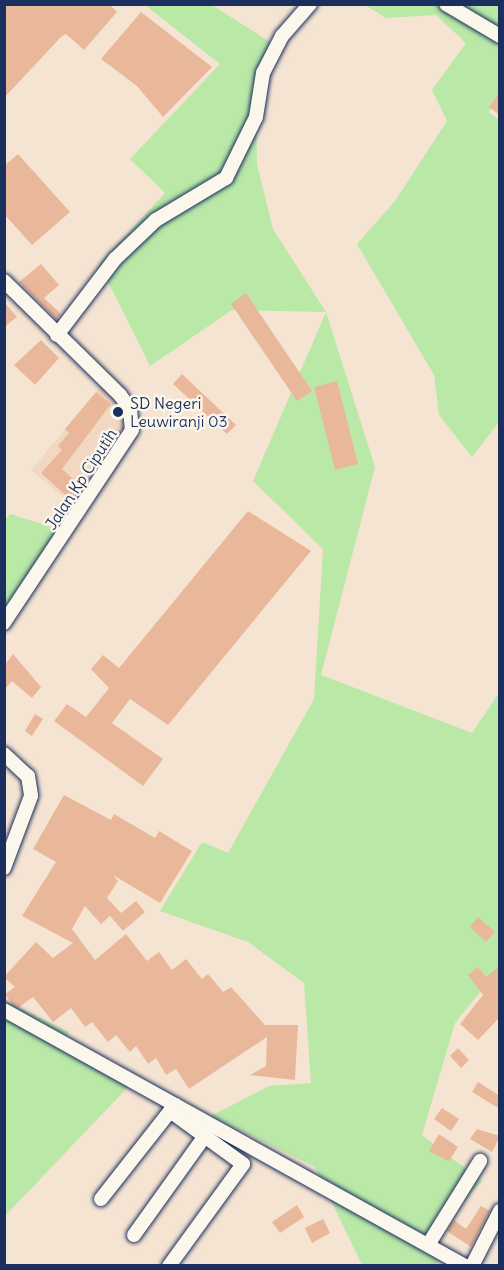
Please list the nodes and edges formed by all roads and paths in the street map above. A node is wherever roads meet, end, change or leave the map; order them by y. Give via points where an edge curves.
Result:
1 (310, 4) edge
2 (446, 4) edge
3 (500, 36) edge
4 (4, 280) edge
5 (57, 335) junction
6 (4, 623) edge
7 (4, 754) edge
8 (4, 868) edge
9 (4, 1010) edge
10 (172, 1108) junction
11 (205, 1136) junction
12 (480, 1161) dead end
13 (101, 1199) dead end
14 (500, 1211) edge
15 (134, 1235) dead end
16 (428, 1245) junction
17 (169, 1266) edge
18 (465, 1266) edge
19 (472, 1266) edge

1 - 5 street via 282,36 263,73 256,117 226,178 156,220 115,259
2 - 3 street
4 - 5 street, Jalan Kp Ciputih
5 - 6 street, Jalan Kp Ciputih via 120,395 129,409 132,430
7 - 8 street via 28,776 31,796
9 - 10 street
10 - 11 street
10 - 13 street
10 - 16 street
11 - 15 street
11 - 17 street via 243,1164
12 - 16 street
14 - 19 street
16 - 18 street

